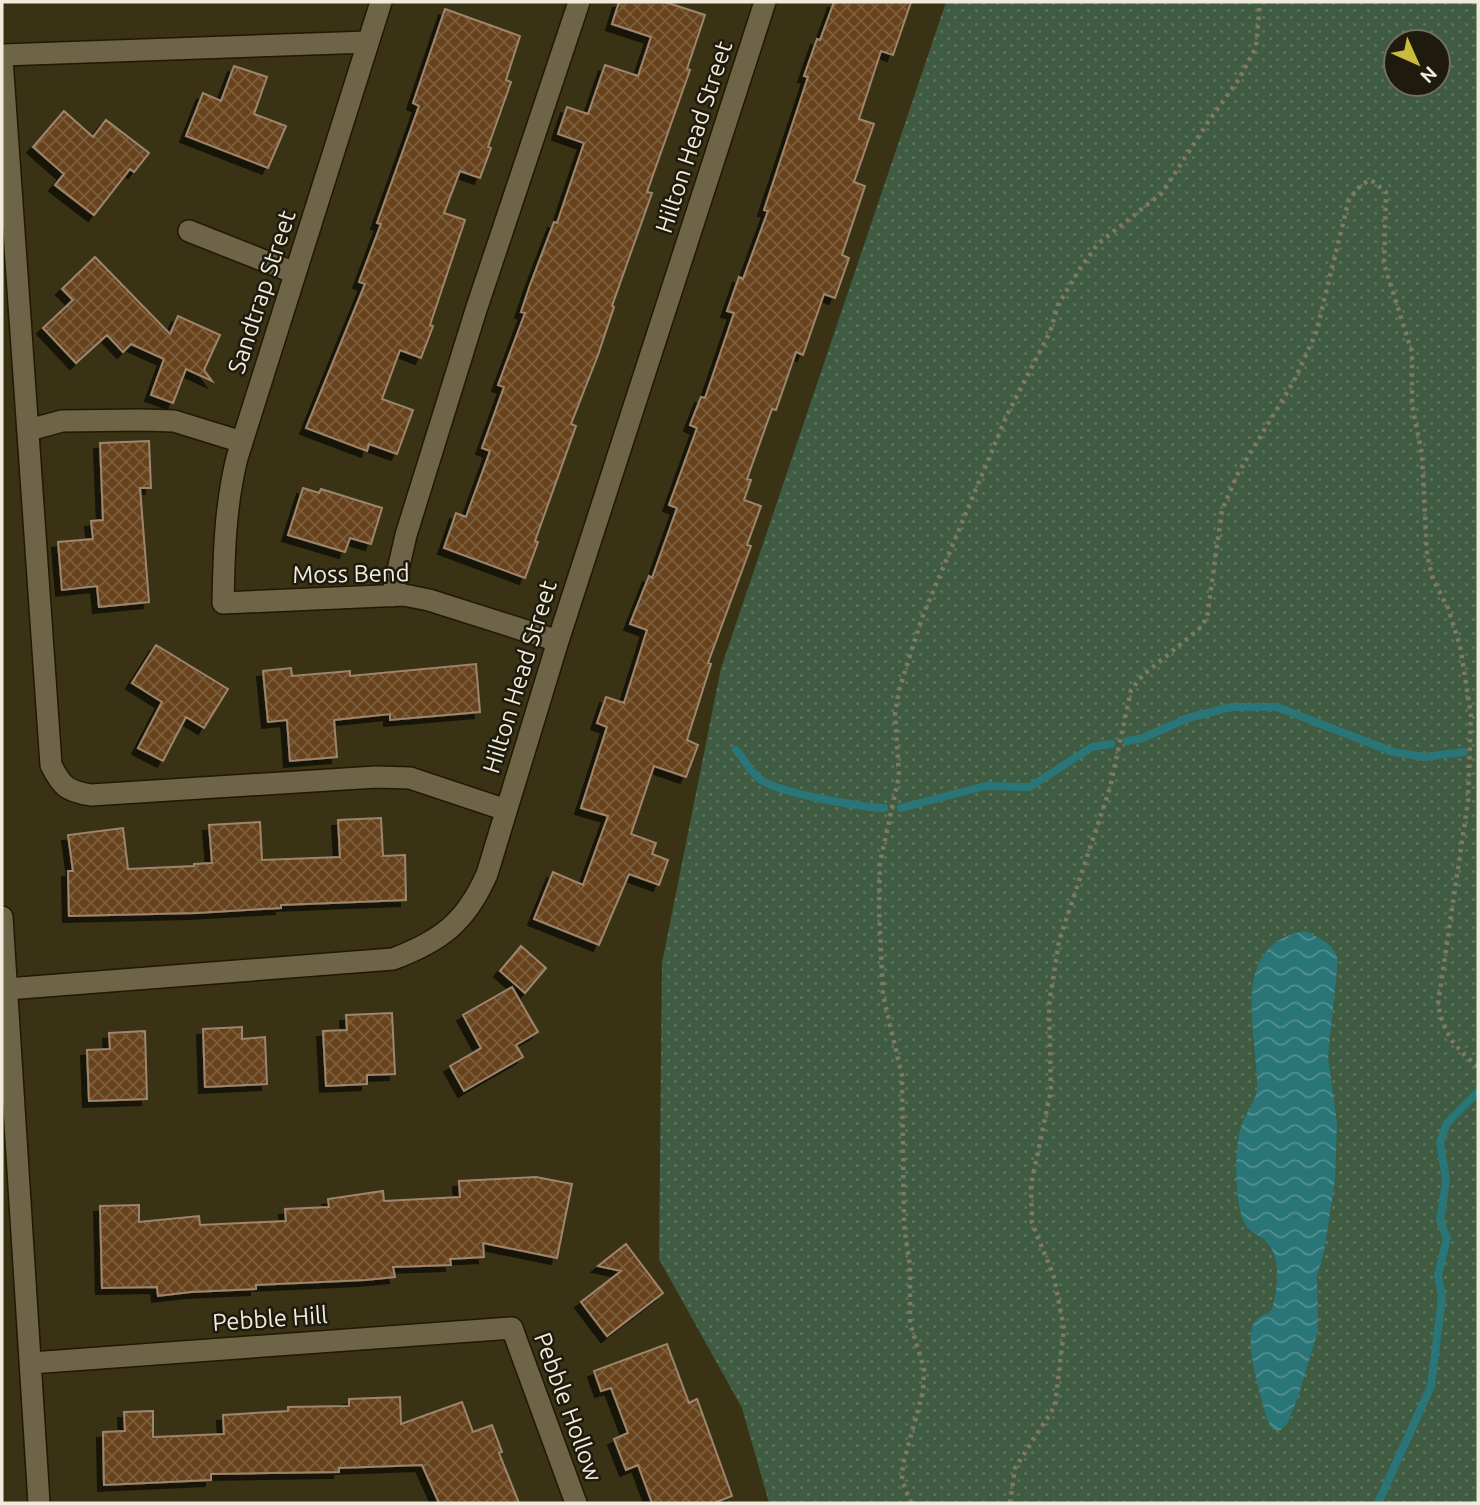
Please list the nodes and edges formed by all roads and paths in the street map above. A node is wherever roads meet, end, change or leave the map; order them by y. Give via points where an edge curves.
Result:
1 (381, 2) edge
2 (579, 2) edge
3 (765, 2) edge
4 (1260, 2) edge
5 (368, 42) junction
6 (2, 57) edge
7 (189, 231) dead end
8 (295, 273) junction
9 (29, 430) junction
10 (242, 442) junction
11 (392, 596) junction
12 (223, 603) joint
13 (558, 641) junction
14 (506, 810) junction
15 (2, 917) edge
16 (7, 989) junction
17 (1478, 1068) edge
18 (512, 1328) joint
19 (31, 1363) junction
20 (39, 1503) edge
21 (576, 1503) edge
22 (911, 1503) edge
23 (1010, 1503) edge

1 - 5 street, Sandtrap Street
2 - 11 street via 468,337 406,535
3 - 13 street, Hilton Head Street
4 - 22 path via 1256,47 1239,79 1162,193 1098,244 1058,305 922,618 899,690 895,714 899,776 880,863 879,909 883,995 902,1076 910,1323 924,1368 923,1392 903,1464 902,1480
5 - 6 street
5 - 8 street, Sandtrap Street
6 - 9 street
7 - 8 street
8 - 10 street, Sandtrap Street
9 - 10 street via 62,421 142,420 173,422
9 - 14 street via 51,765 71,792 91,795 376,776 410,778
10 - 12 street, Sandtrap Street via 229,491
11 - 12 street, Moss Bend
11 - 13 street, Moss Bend via 429,600
13 - 14 street, Hilton Head Street
14 - 16 street, Hilton Head Street via 478,895 456,924 425,947 393,959
15 - 16 street
16 - 19 street
17 - 23 path via 1442,1026 1438,1004 1468,801 1471,715 1460,646 1427,555 1422,454 1412,405 1412,352 1384,264 1386,192 1371,180 1349,199 1316,334 1222,510 1207,618 1131,690 1110,788 1059,941 1049,1004 1051,1090 1031,1185 1032,1223 1054,1277 1064,1329 1055,1406 1014,1468
18 - 19 street, Pebble Hill
18 - 21 street, Pebble Hollow
19 - 20 street

